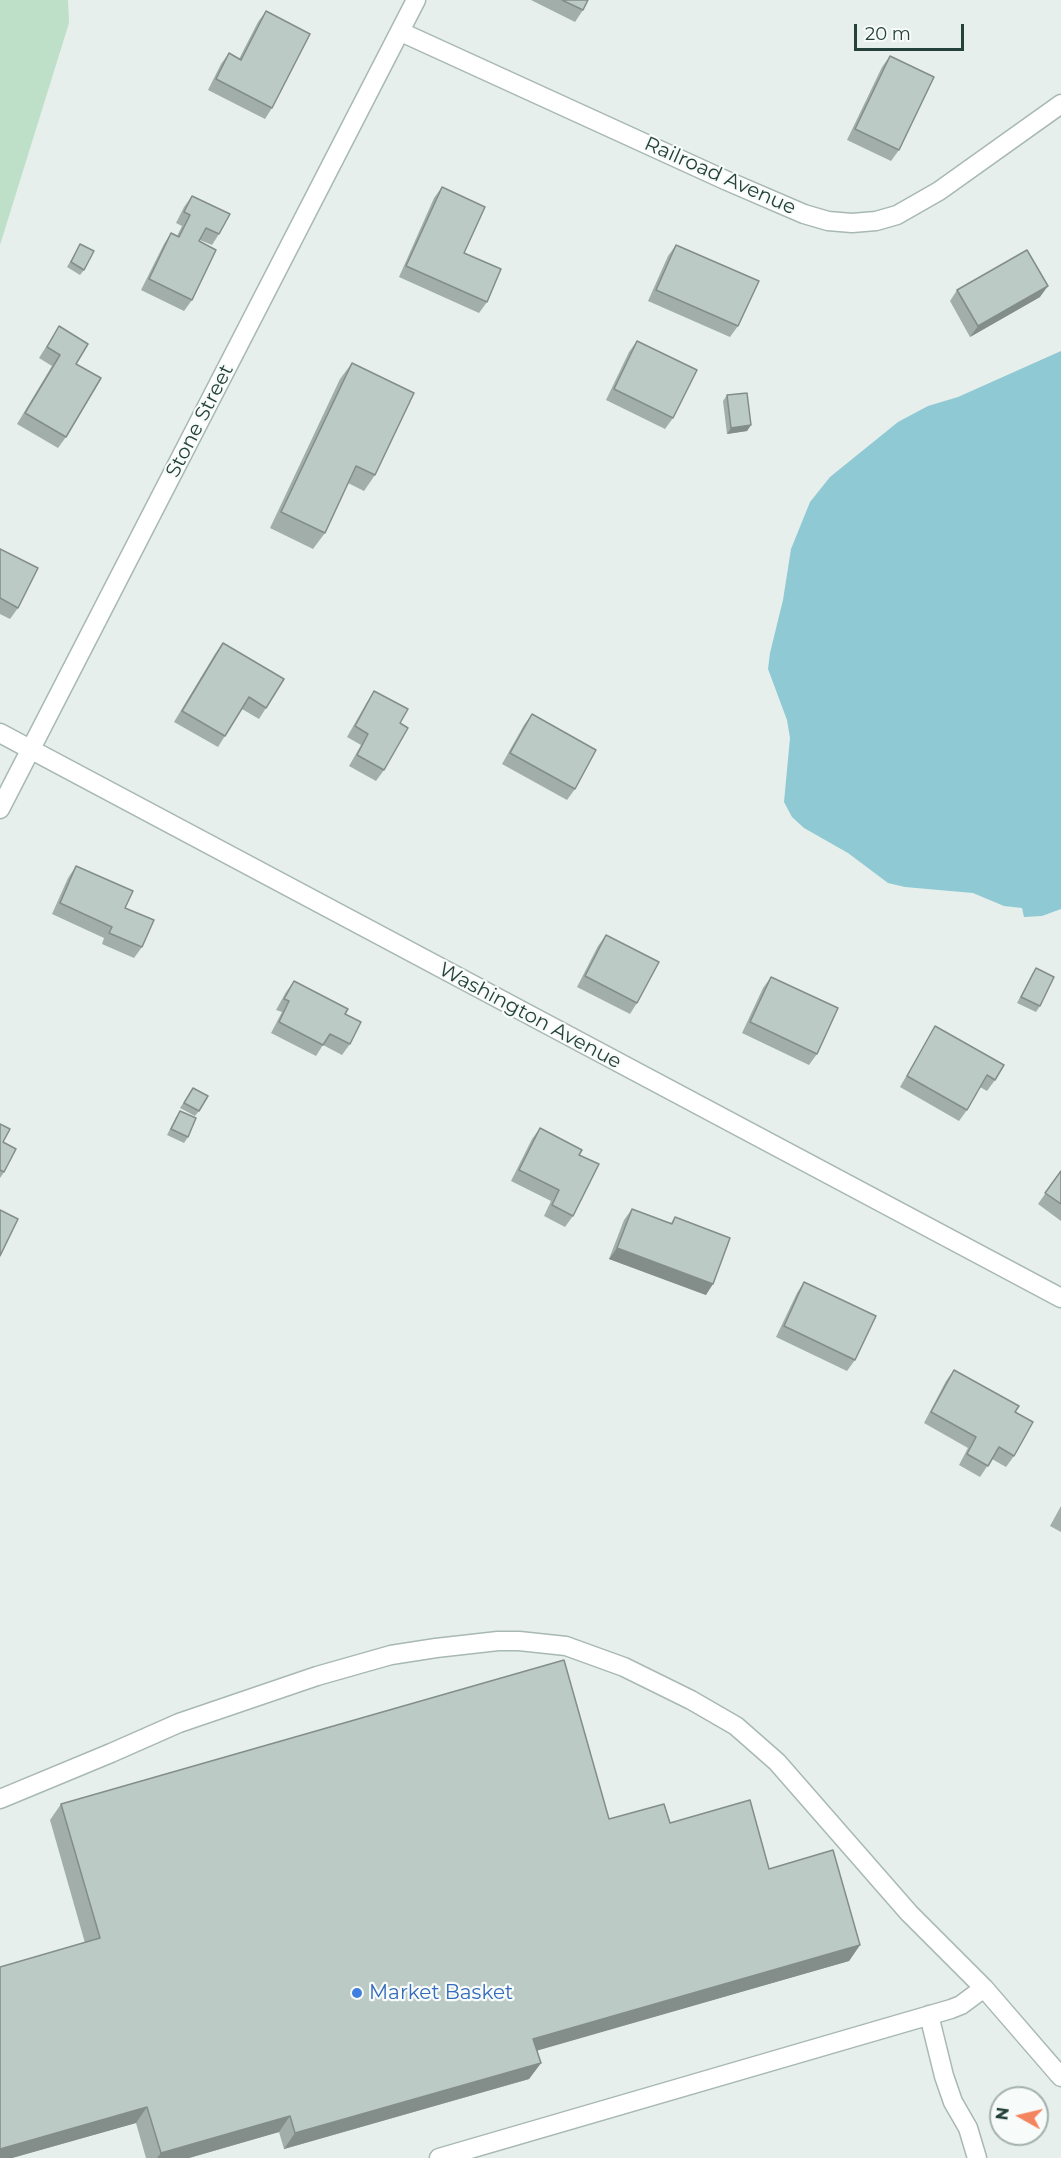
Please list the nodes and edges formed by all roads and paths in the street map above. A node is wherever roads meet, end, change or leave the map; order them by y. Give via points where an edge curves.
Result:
1 (416, 0) edge
2 (401, 32) junction
3 (1061, 104) edge
4 (0, 733) edge
5 (31, 749) junction
6 (0, 809) edge
7 (1061, 1298) edge
8 (0, 1799) edge
9 (984, 1988) junction
10 (929, 2016) junction
11 (1061, 2077) edge
12 (439, 2158) edge
13 (977, 2158) edge

1 - 2 street
2 - 3 street, Railroad Avenue via 804,214 852,223 897,215 939,191
2 - 5 street, Stone Street
4 - 5 street, Washington Avenue
5 - 6 street, Stone Street
5 - 7 street, Washington Avenue
8 - 9 street via 179,1722 391,1655 498,1641 566,1646 624,1667 736,1726 777,1762 909,1913
9 - 10 street via 961,2005
9 - 11 street
10 - 12 street
10 - 13 street via 944,2076

